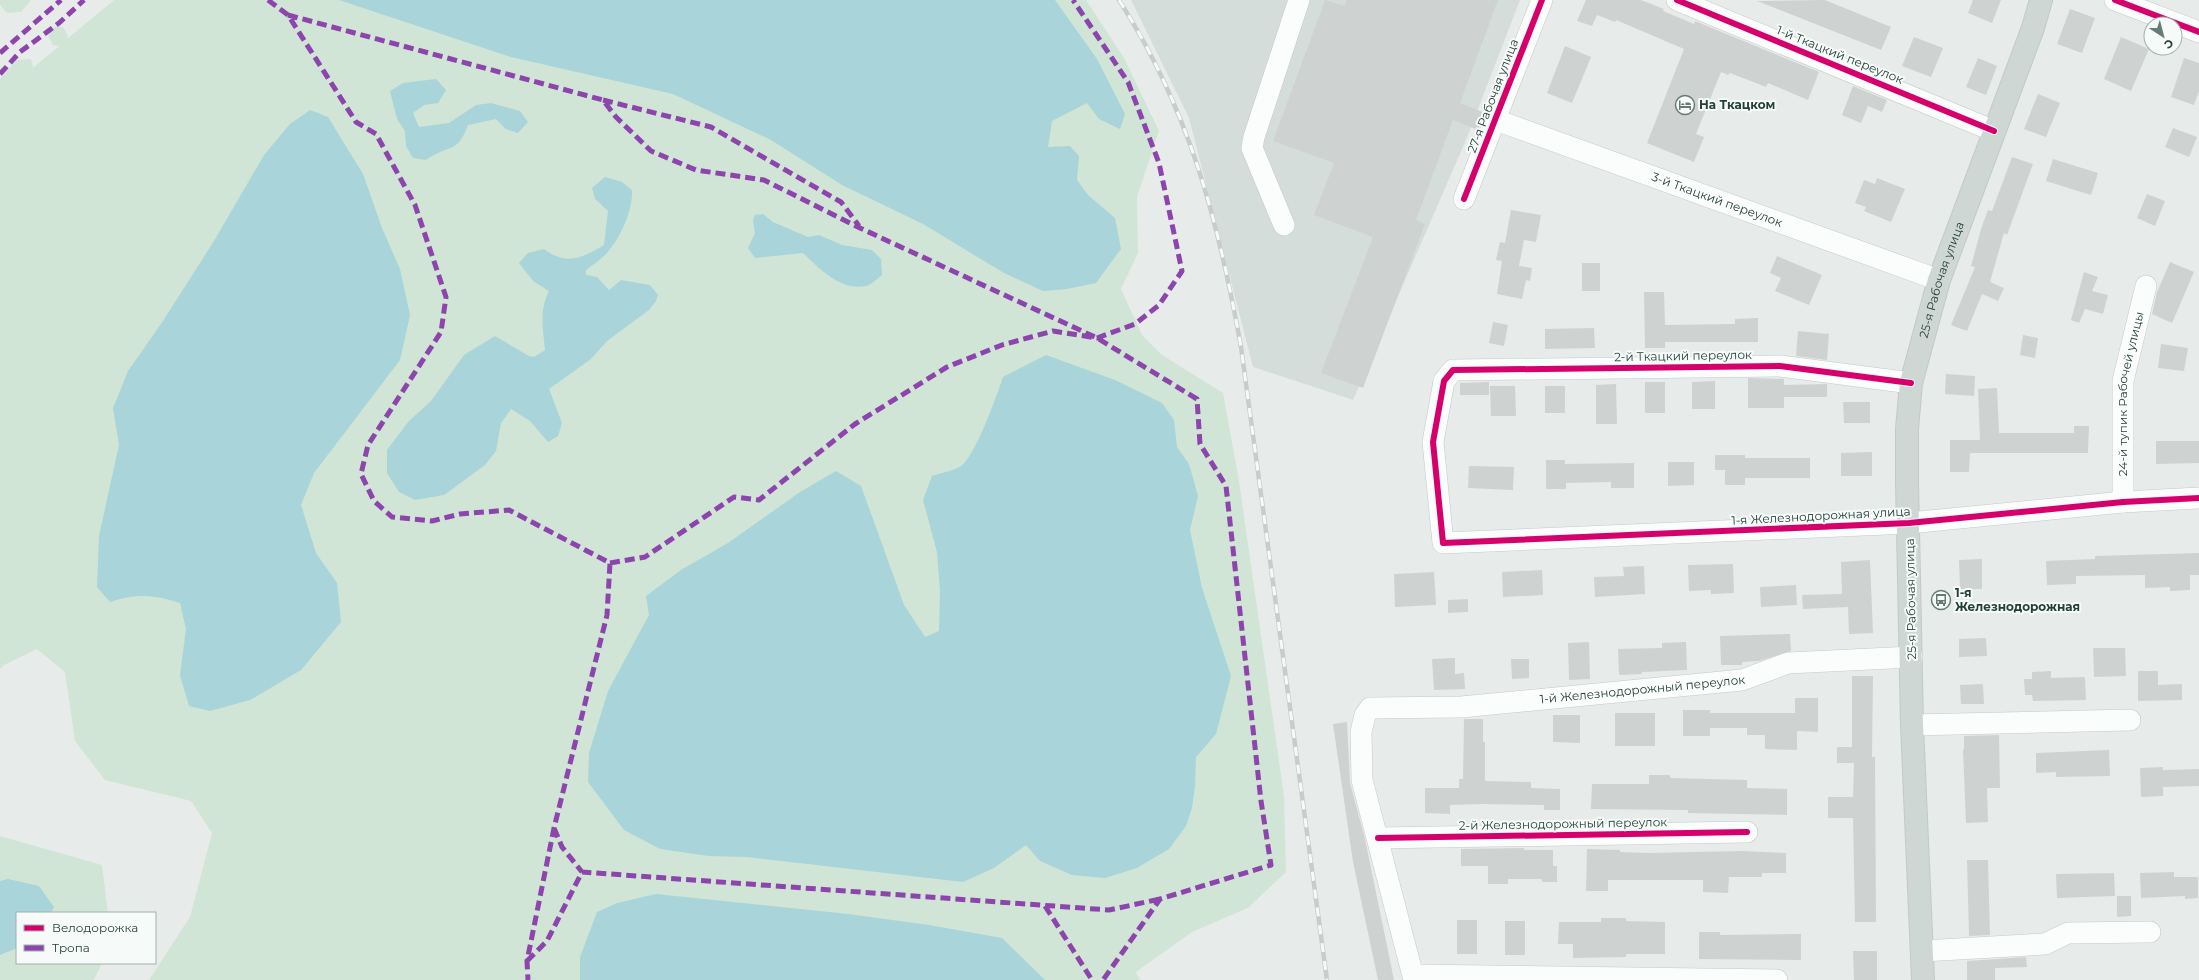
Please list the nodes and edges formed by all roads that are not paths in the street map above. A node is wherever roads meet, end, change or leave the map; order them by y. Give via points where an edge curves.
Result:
1 (1299, 0) edge
2 (1542, 0) edge
3 (1677, 0) edge
4 (2041, 0) edge
5 (2115, 0) edge
6 (2199, 32) edge
7 (1496, 120) junction
8 (1994, 131) junction
9 (1464, 199) dead end
10 (1284, 226) dead end
11 (1939, 280) junction
12 (2146, 286) dead end
13 (1911, 383) junction
14 (2199, 498) edge
15 (2123, 502) junction
16 (1909, 523) junction
17 (1443, 543) joint
18 (1912, 658) junction
19 (2130, 720) dead end
20 (1912, 725) junction
21 (1748, 832) dead end
22 (1378, 838) junction
23 (2150, 932) dead end
24 (1923, 951) junction
25 (1413, 978) edge
26 (1777, 980) edge
27 (1923, 980) edge

1 - 10 street via 1252,148
2 - 7 street, 27-я Рабочая улица
3 - 8 street, 1-й Ткацкий переулок
4 - 8 main road, 25-я Рабочая улица
5 - 6 street
7 - 9 street, 27-я Рабочая улица
7 - 11 street, 3-й Ткацкий переулок
8 - 11 main road, 25-я Рабочая улица
11 - 13 main road, 25-я Рабочая улица
12 - 15 street, 24-й тупик Рабочей улицы via 2123,380
13 - 16 main road, 25-я Рабочая улица via 1907,429
13 - 17 street, 2-й Ткацкий переулок via 1780,366 1453,370 1444,381 1433,442
14 - 15 street, 1-я Железнодорожная улица
15 - 16 street, 1-я Железнодорожная улица
16 - 17 street, 1-я Железнодорожная улица
16 - 18 main road, 25-я Рабочая улица
18 - 20 main road, 25-я Рабочая улица
18 - 22 street, 1-й Железнодорожный переулок via 1788,663 1742,680 1461,707 1370,708 1365,715 1361,732 1362,780
19 - 20 street
20 - 24 main road, 25-я Рабочая улица
21 - 22 street, 2-й Железнодорожный переулок
22 - 25 street
23 - 24 street via 2068,933 2045,944
24 - 27 main road, 25-я Рабочая улица
25 - 26 street

